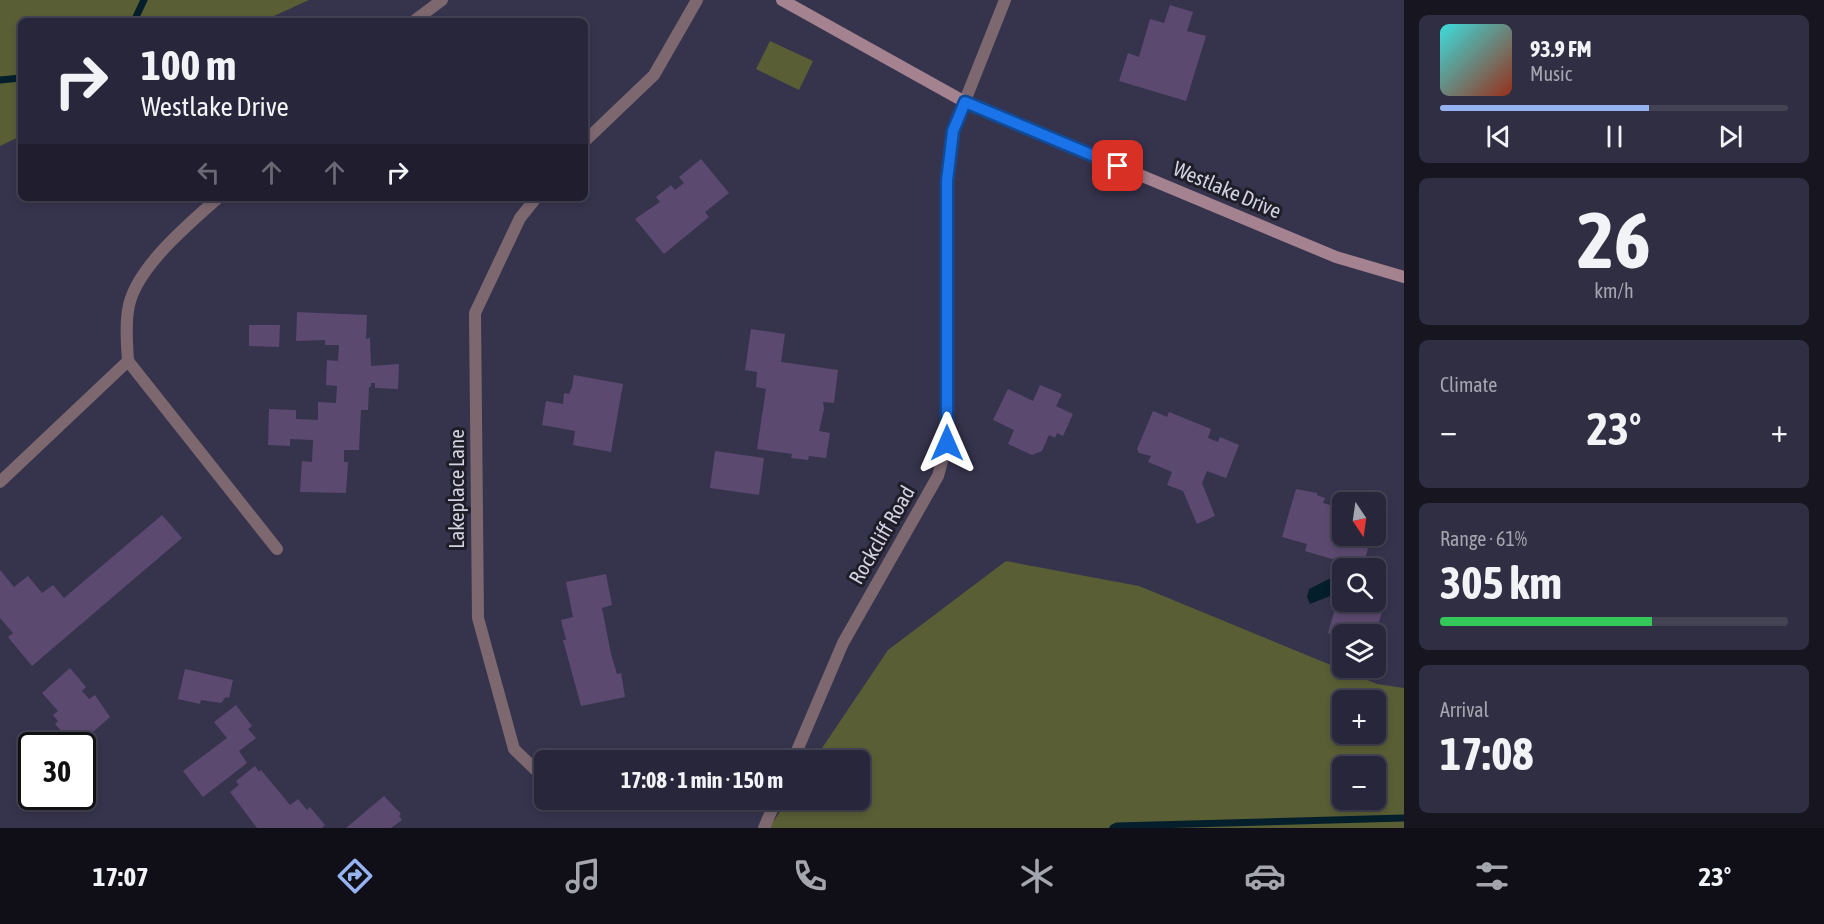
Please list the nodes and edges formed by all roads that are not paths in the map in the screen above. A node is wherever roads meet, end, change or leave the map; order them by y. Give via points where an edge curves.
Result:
1 (442, 0) edge
2 (697, 0) edge
3 (782, 0) edge
4 (1005, 0) edge
5 (418, 18) edge
6 (965, 102) junction
7 (588, 138) edge
8 (215, 201) edge
9 (534, 201) edge
10 (1404, 277) edge
11 (128, 361) junction
12 (0, 482) edge
13 (276, 549) dead end
14 (797, 750) edge
15 (534, 768) edge
16 (772, 810) edge
17 (764, 828) edge

1 - 5 street
2 - 7 street via 654,75
3 - 6 street, Westlake Drive
4 - 6 street, Rockcliff Road
6 - 10 street, Westlake Drive via 1336,257
6 - 14 street, Rockcliff Road via 953,131 947,181 947,443 938,476 843,643
8 - 11 street via 186,227 138,283 129,305
9 - 15 street, Lakeplace Lane via 520,218 476,312 478,618 514,749
11 - 12 street
11 - 13 street
16 - 17 street

